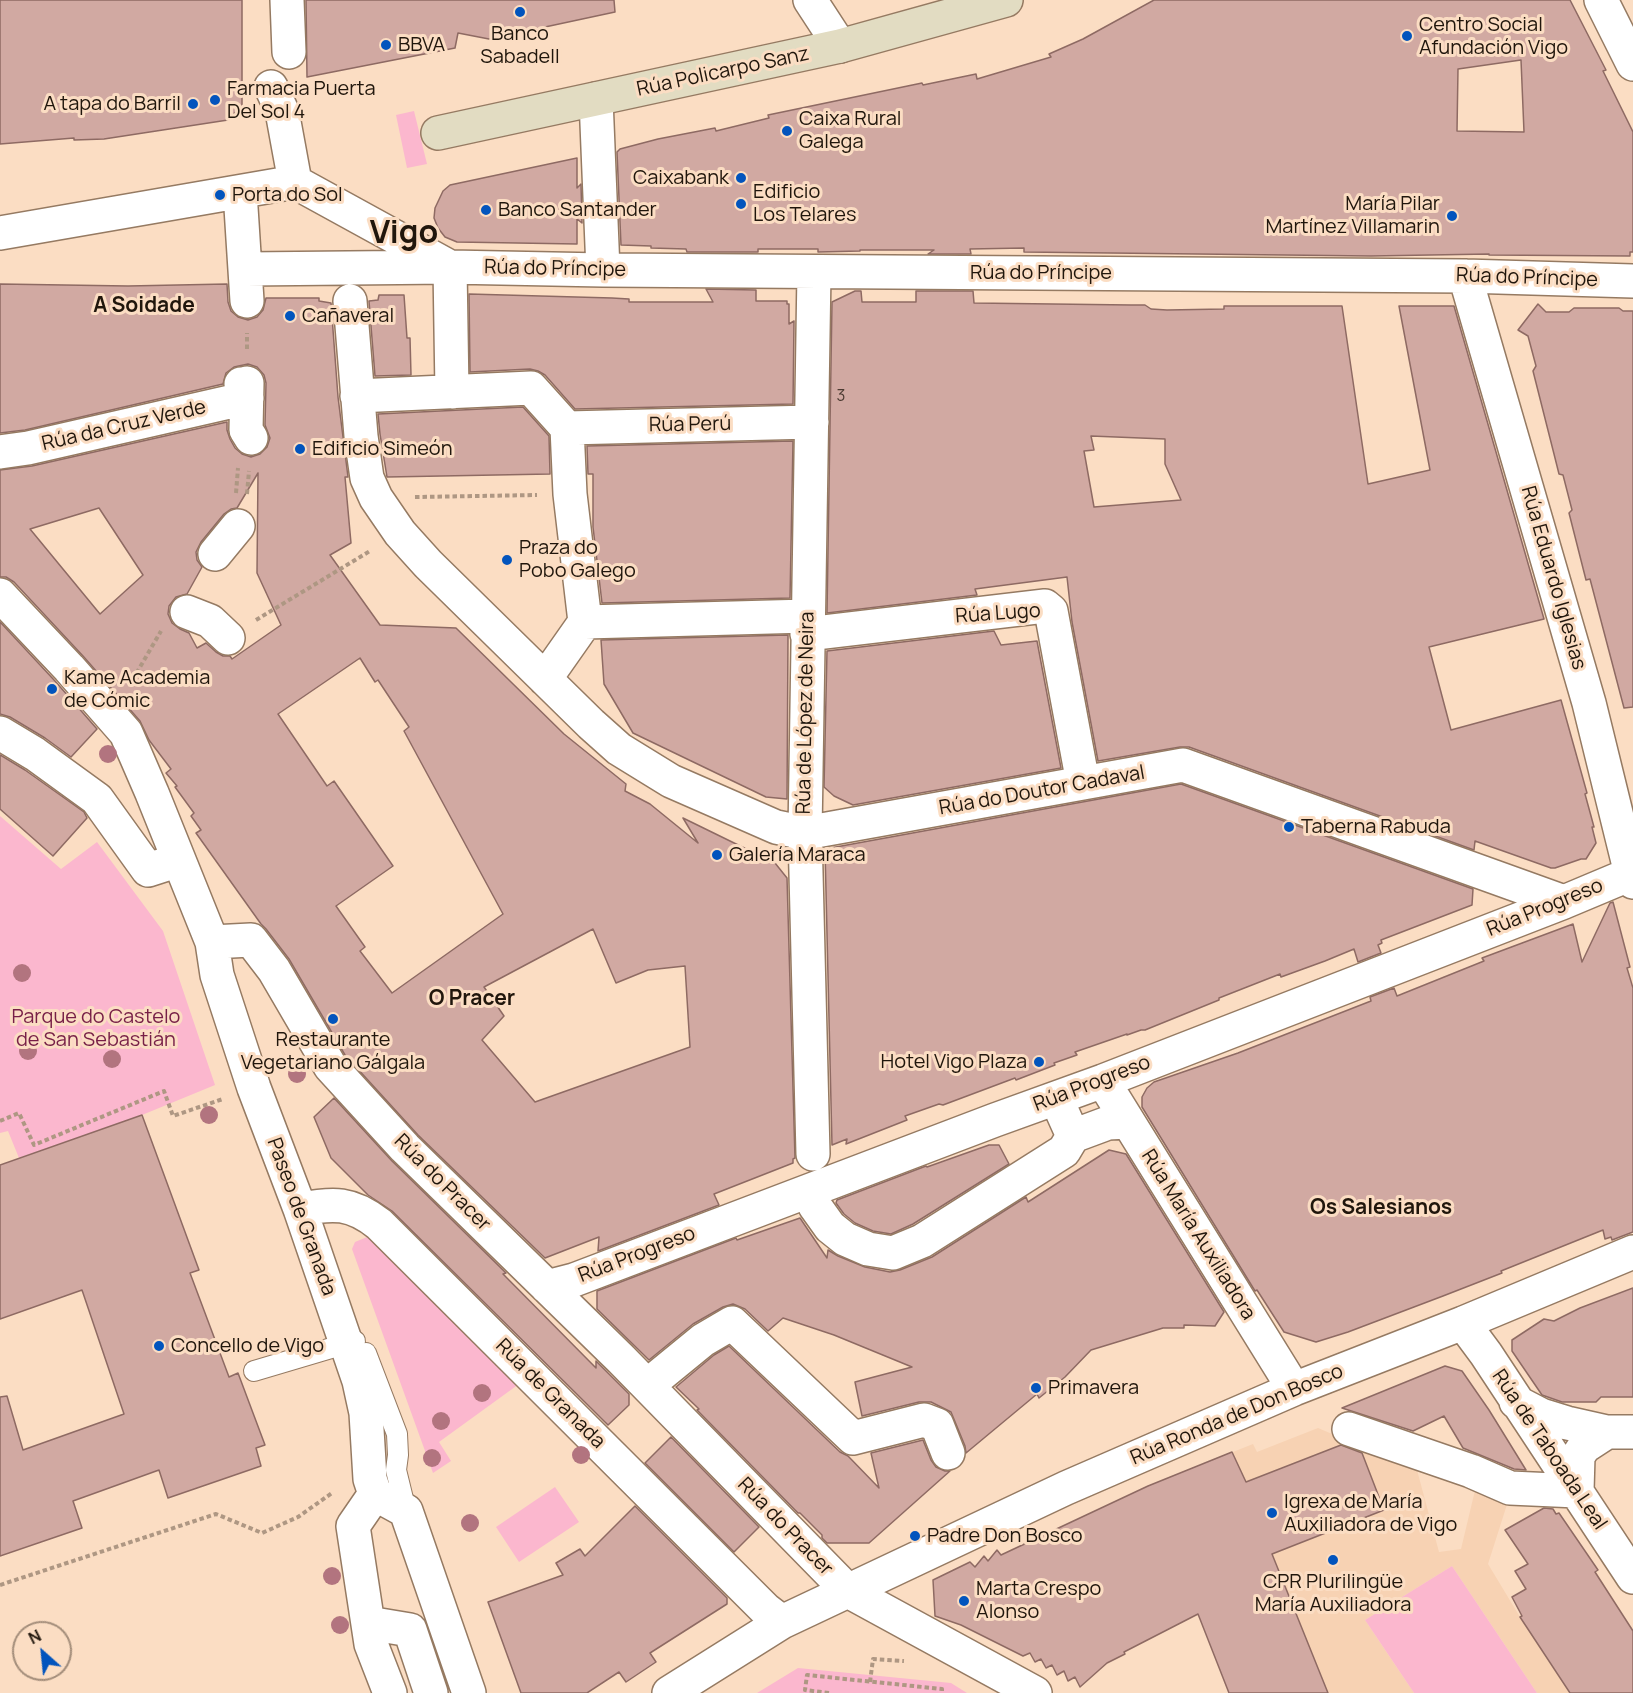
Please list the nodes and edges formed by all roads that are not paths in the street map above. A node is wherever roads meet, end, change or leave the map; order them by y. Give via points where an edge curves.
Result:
1 (287, 0) edge
2 (810, 0) edge
3 (1006, 0) edge
4 (1601, 0) edge
5 (840, 46) junction
6 (1633, 64) edge
7 (597, 99) junction
8 (438, 133) dead end
9 (295, 182) junction
10 (240, 192) junction
11 (0, 232) edge
12 (450, 267) junction
13 (603, 270) junction
14 (814, 272) junction
15 (1465, 276) junction
16 (1633, 281) edge
17 (350, 301) dead end
18 (452, 392) junction
19 (357, 396) junction
20 (812, 422) junction
21 (567, 428) junction
22 (246, 435) road end
23 (0, 452) edge
24 (0, 595) edge
25 (186, 611) road end
26 (585, 622) junction
27 (807, 625) junction
28 (228, 638) road end
29 (544, 679) junction
30 (0, 733) edge
31 (1083, 783) junction
32 (805, 833) junction
33 (179, 860) junction
34 (1632, 876) edge
35 (1564, 902) junction
36 (212, 942) junction
37 (1103, 1081) junction
38 (1056, 1098) junction
39 (1128, 1122) junction
40 (1073, 1136) junction
41 (813, 1154) dead end
42 (815, 1206) dead end
43 (306, 1207) junction
44 (1633, 1252) edge
45 (548, 1287) junction
46 (1463, 1323) junction
47 (354, 1341) junction
48 (254, 1371) dead end
49 (659, 1376) dead end
50 (1294, 1389) junction
51 (1516, 1402) junction
52 (1349, 1429) dead end
53 (1620, 1432) edge
54 (948, 1453) dead end
55 (1577, 1491) junction
56 (375, 1494) junction
57 (406, 1511) junction
58 (1633, 1577) edge
59 (848, 1591) junction
60 (782, 1622) junction
61 (368, 1623) junction
62 (390, 1693) edge
63 (431, 1693) edge
64 (469, 1693) edge
65 (669, 1693) edge
66 (1035, 1693) edge

1 - 9 street via 283,83
2 - 5 street
3 - 5 main road, Rúa Policarpo Sanz
4 - 6 street
5 - 7 main road, Rúa Policarpo Sanz
7 - 8 main road, Rúa Policarpo Sanz
7 - 13 street
9 - 10 street
9 - 12 street
10 - 11 street
10 - 12 street, Rúa do Príncipe via 245,288
12 - 13 street, Rúa do Príncipe
12 - 18 street
13 - 14 street, Rúa do Príncipe
14 - 15 street, Rúa do Príncipe
14 - 20 street, Rúa de López de Neira
15 - 16 street, Rúa do Príncipe
15 - 34 street, Rúa Eduardo Iglesias via 1589,703
17 - 19 street, Rúa do Doutor Cadaval
18 - 19 street
18 - 21 street via 531,388
19 - 29 street, Rúa do Doutor Cadaval via 367,478 376,498 428,564
20 - 21 street, Rúa Perú
20 - 27 street, Rúa de López de Neira
21 - 26 street via 570,494
22 - 23 street, Rúa da Cruz Verde via 245,388 28,448
24 - 33 street via 69,668 123,710
25 - 28 street via 210,621
26 - 27 street, Rúa Lugo
26 - 29 street
27 - 31 street, Rúa Lugo via 1045,606 1051,611
27 - 32 street, Rúa de López de Neira
29 - 32 street, Rúa do Doutor Cadaval via 619,749 671,781 776,827
30 - 33 street via 97,799 148,870
31 - 32 street, Rúa do Doutor Cadaval
31 - 35 street, Rúa do Doutor Cadaval via 1183,765
32 - 41 street, Rúa de López de Neira
33 - 36 street
34 - 35 street, Rúa Progreso
35 - 37 street, Rúa Progreso
36 - 43 street, Paseo de Granada via 217,975 254,1088
36 - 45 street, Rúa do Pracer via 251,940 274,970 330,1066 405,1148
37 - 38 street, Rúa Progreso
37 - 39 street, Rúa María Auxiliadora
38 - 40 street
38 - 45 street, Rúa Progreso
39 - 40 street
39 - 50 street, Rúa María Auxiliadora
40 - 42 street via 1064,1151 922,1241 893,1253 868,1249 845,1239 830,1227
43 - 47 street, Paseo de Granada
43 - 60 street, Rúa de Granada via 328,1204 352,1208 379,1224
44 - 46 street, Rúa Ronda de Don Bosco
45 - 59 street, Rúa do Pracer
46 - 50 street, Rúa Ronda de Don Bosco
46 - 51 street, Rúa de Taboada Leal
47 - 48 lane
47 - 56 street, Paseo de Granada
47 - 57 lane via 397,1434 396,1470
49 - 54 street via 703,1340 732,1323 853,1438 924,1420 937,1425
50 - 59 street, Rúa Ronda de Don Bosco via 1066,1488
51 - 53 street via 1568,1423
51 - 55 street, Rúa de Taboada Leal
52 - 55 street via 1510,1488
53 - 55 street via 1584,1447 1578,1455
55 - 58 street, Rúa de Taboada Leal
56 - 57 street
56 - 61 street via 353,1526
57 - 64 street
59 - 60 street, Rúa Ronda de Don Bosco
59 - 66 street, Rúa do Pracer
60 - 65 street, Rúa Ronda de Don Bosco
61 - 62 street via 370,1644
61 - 63 street via 410,1630

